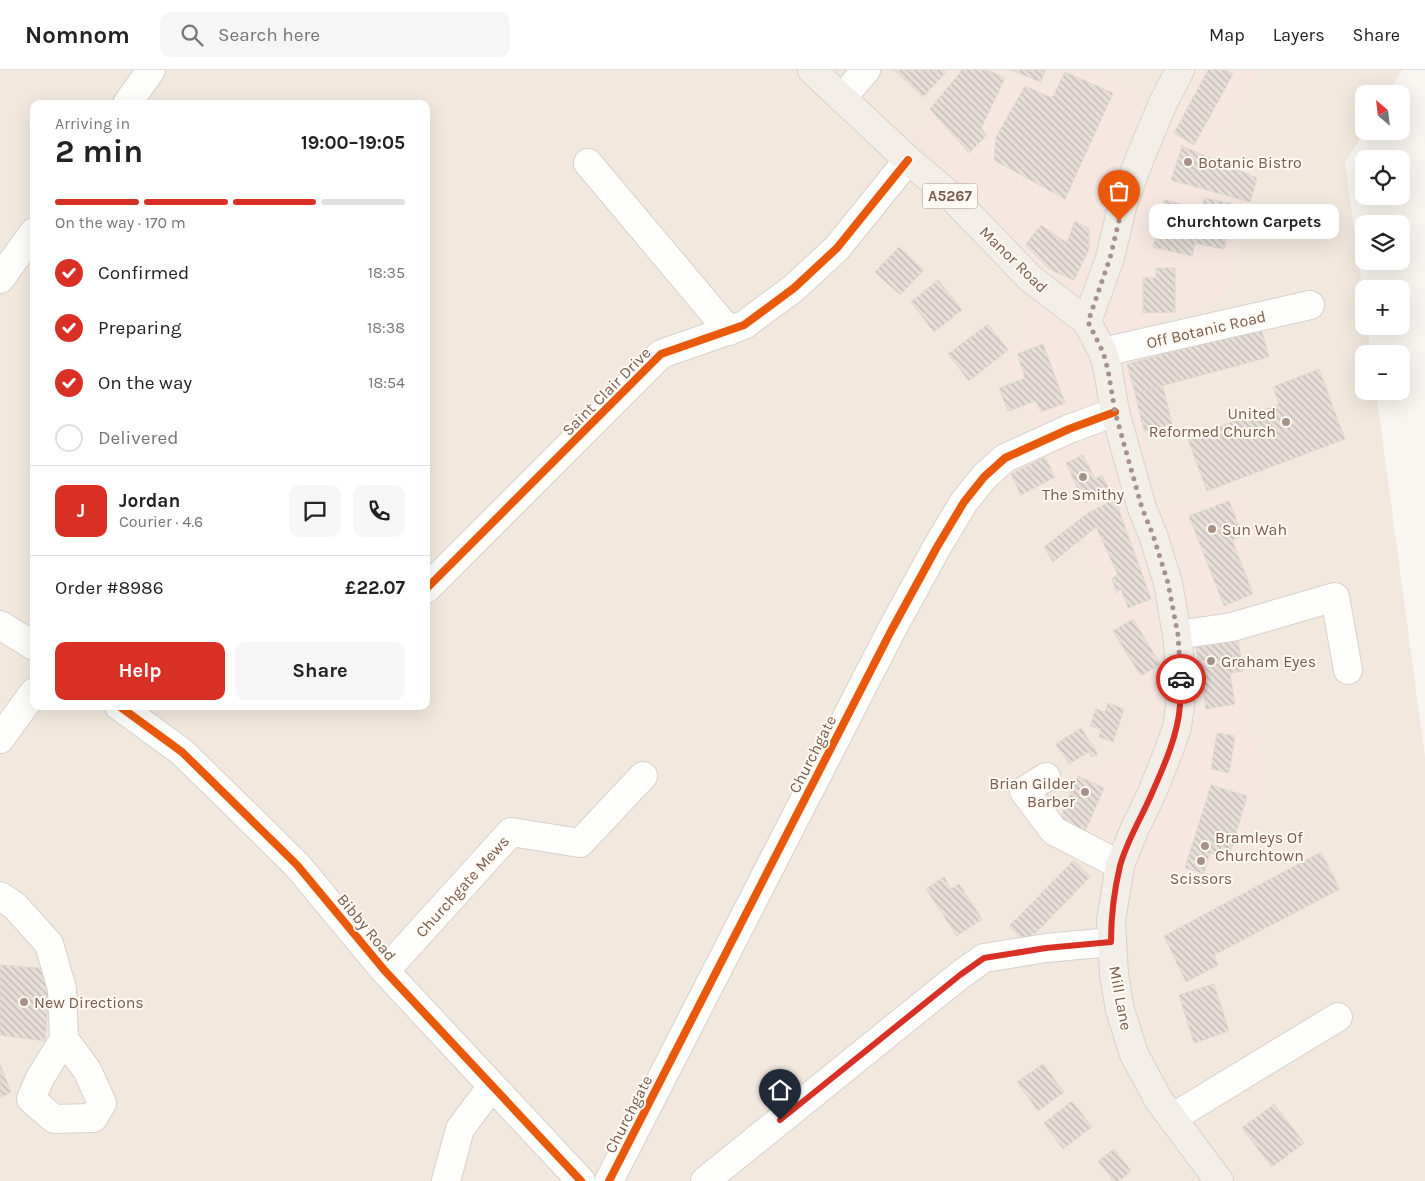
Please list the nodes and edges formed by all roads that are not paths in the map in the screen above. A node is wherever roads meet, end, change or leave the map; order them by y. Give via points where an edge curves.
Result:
1 (151, 70) edge
2 (812, 70) edge
3 (866, 70) edge
4 (1180, 70) edge
5 (842, 98) junction
6 (129, 100) edge
7 (908, 160) junction
8 (588, 163) dead end
9 (30, 238) edge
10 (0, 279) edge
11 (1310, 305) dead end
12 (1088, 322) junction
13 (729, 331) junction
14 (1103, 352) junction
15 (1115, 412) junction
16 (430, 585) edge
17 (0, 625) edge
18 (1178, 635) junction
19 (30, 644) edge
20 (1348, 670) dead end
21 (30, 698) edge
22 (124, 710) edge
23 (0, 739) edge
24 (643, 776) dead end
25 (1046, 777) dead end
26 (1120, 865) junction
27 (0, 896) edge
28 (1111, 942) junction
29 (386, 971) junction
30 (1338, 1017) dead end
31 (64, 1039) dead end
32 (492, 1086) junction
33 (1172, 1118) junction
34 (446, 1181) edge
35 (581, 1181) edge
36 (609, 1181) edge
37 (705, 1181) edge
38 (1219, 1181) edge

1 - 6 street
2 - 5 main road, Manor Road / A5267
3 - 5 street
4 - 12 main road via 1129,186 1110,258
5 - 7 main road, Manor Road / A5267
7 - 12 main road, Manor Road / A5267 via 952,197 1030,278
7 - 13 street, Saint Clair Drive via 837,248 794,288 744,326
8 - 13 street
9 - 10 street
11 - 14 street, Off Botanic Road
12 - 14 main road, Mill Lane / A5267
13 - 16 street, Saint Clair Drive via 661,354
14 - 15 main road, Mill Lane / A5267
15 - 18 main road, Mill Lane / A5267 via 1142,508 1168,583
15 - 36 street, Churchgate via 1005,458 984,476 964,502 891,631
17 - 19 street
18 - 20 street via 1232,627 1335,598
18 - 26 main road, Mill Lane / A5267 via 1181,675 1177,727
21 - 23 street
22 - 29 street, Bibby Road via 182,752 297,865
24 - 29 street, Churchgate Mews via 580,844 510,832
25 - 26 street via 1024,791 1054,831
26 - 28 main road, Mill Lane / A5267
27 - 31 street via 15,906 49,944 62,989
28 - 33 main road, Mill Lane / A5267 via 1120,1010 1134,1054
28 - 37 street via 984,958
29 - 32 street, Bibby Road
30 - 33 street
32 - 34 street via 460,1130
32 - 35 street, Bibby Road
33 - 38 main road, Mill Lane / A5267

